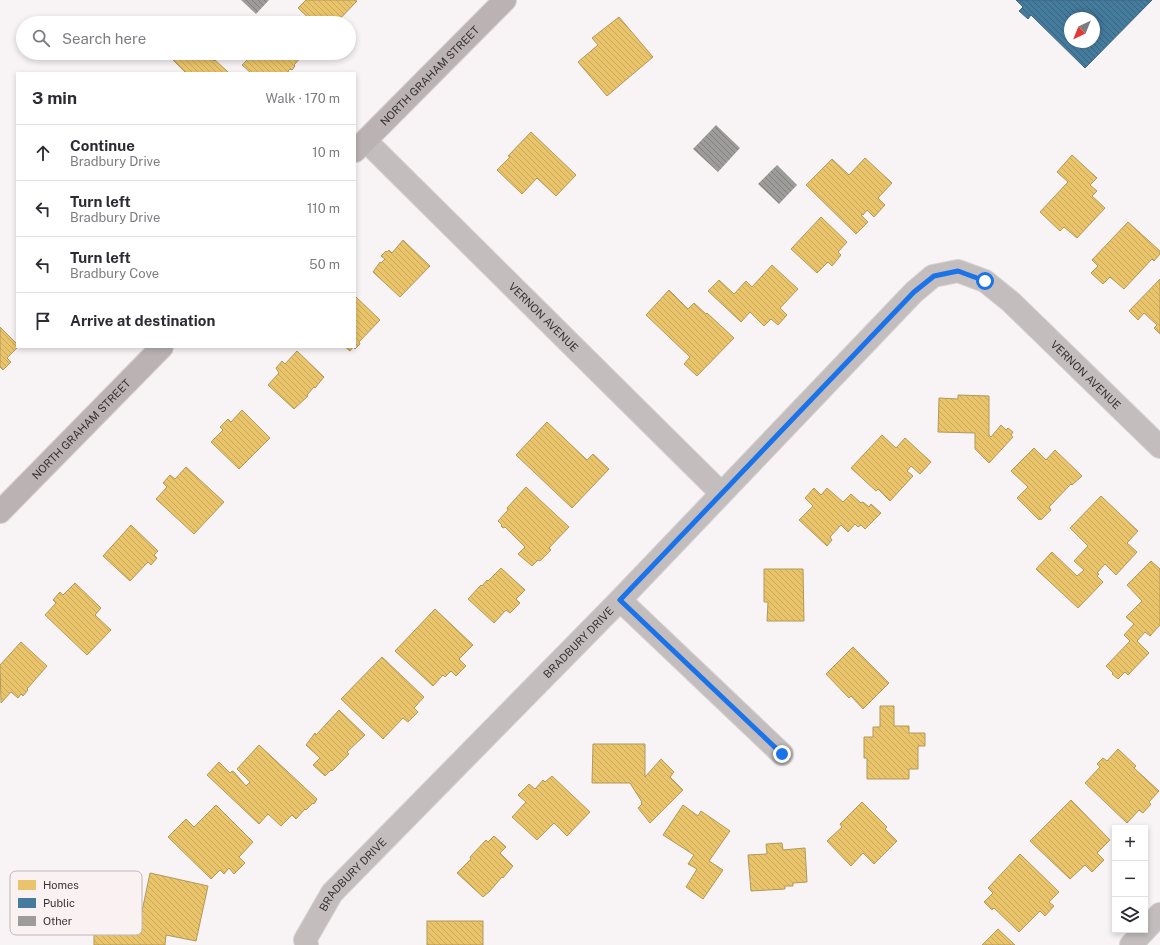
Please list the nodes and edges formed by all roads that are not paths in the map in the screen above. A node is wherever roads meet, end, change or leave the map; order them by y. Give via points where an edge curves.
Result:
1 (505, 0) edge
2 (360, 146) edge
3 (1011, 302) joint
4 (161, 348) edge
5 (1160, 447) edge
6 (721, 493) junction
7 (0, 512) edge
8 (620, 600) junction
9 (782, 754) dead end
10 (1160, 914) edge
11 (306, 942) edge
12 (1131, 945) edge

1 - 2 main road, NORTH GRAHAM STREET
2 - 6 street, VERNON AVENUE
3 - 5 street, VERNON AVENUE
3 - 6 street, BRADBURY DRIVE via 985,281 958,271 934,276 914,292
4 - 7 main road, NORTH GRAHAM STREET
6 - 8 street, BRADBURY DRIVE
8 - 9 street
8 - 11 street, BRADBURY DRIVE via 332,893
10 - 12 street

